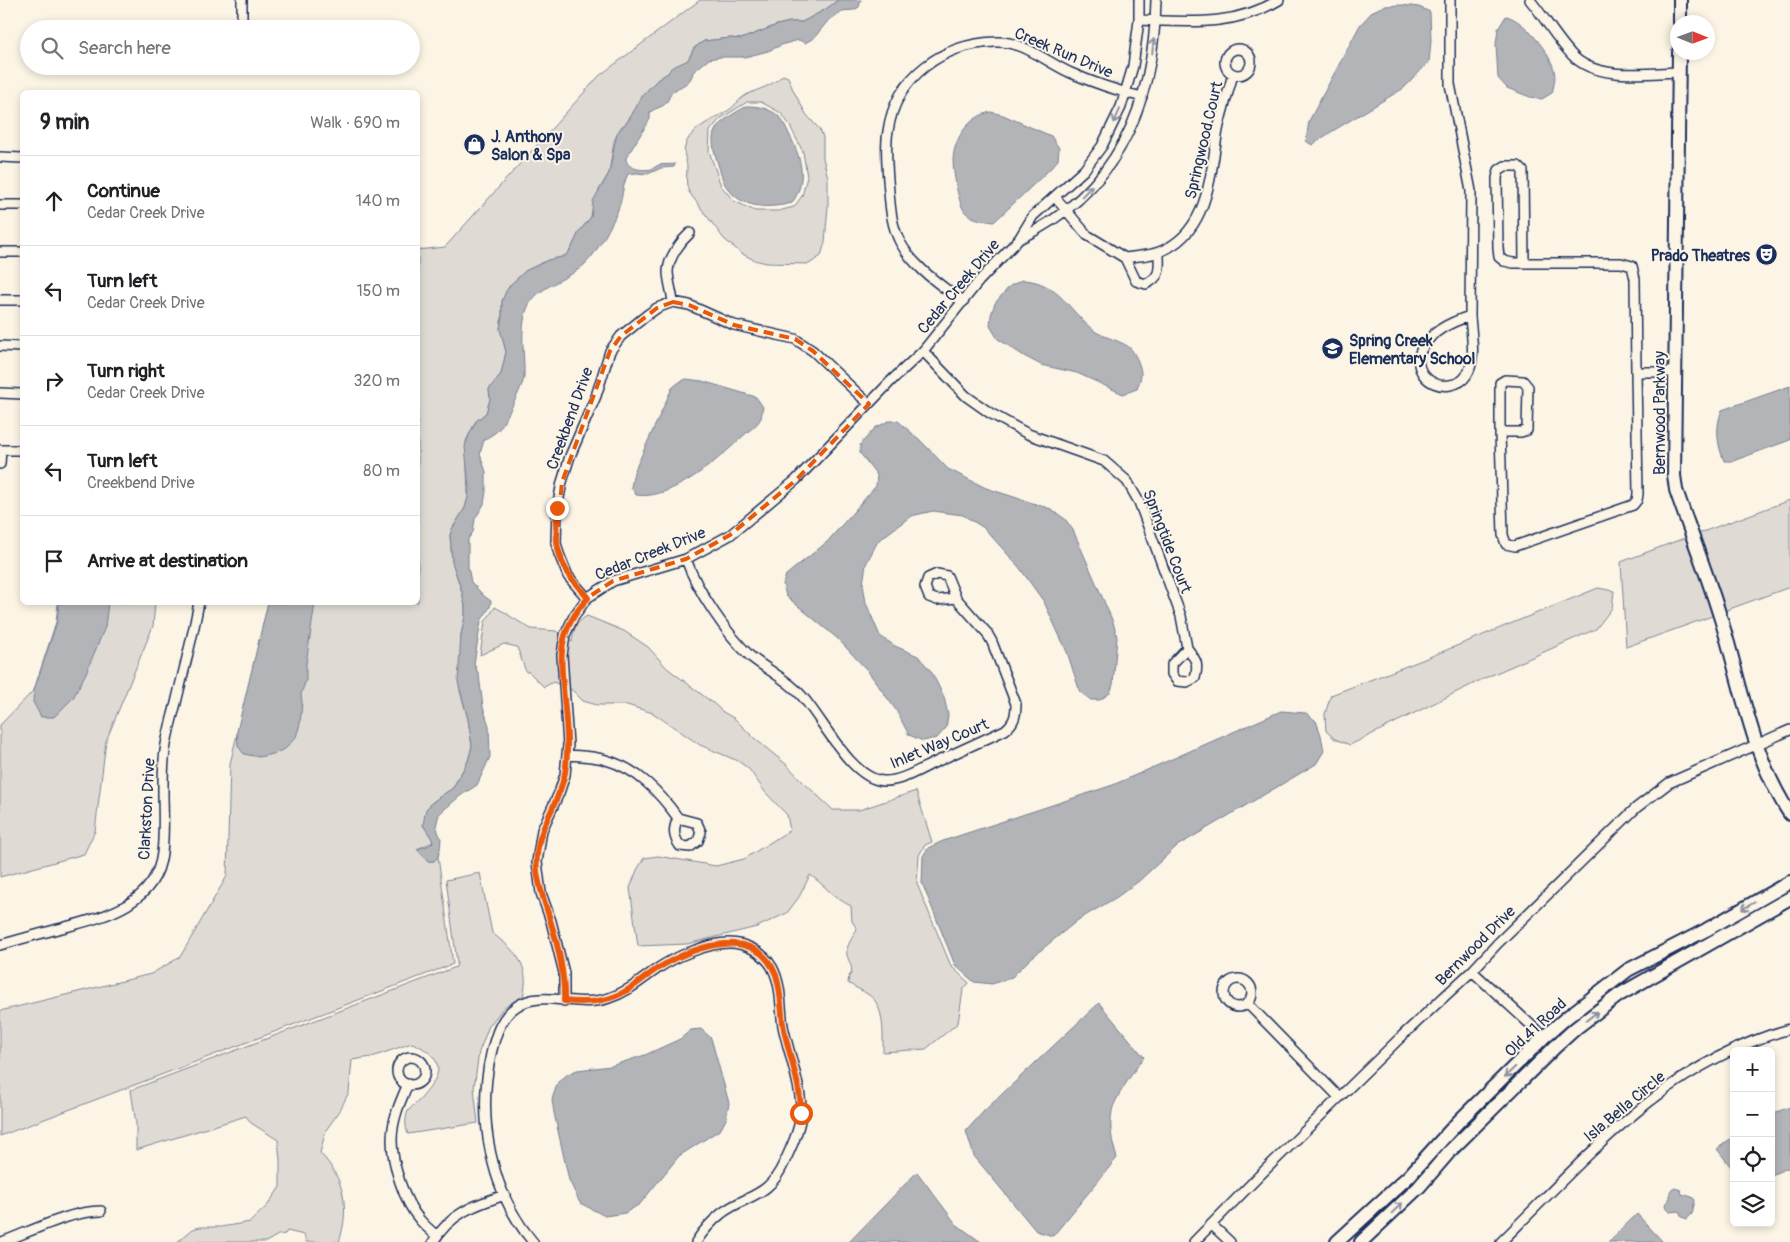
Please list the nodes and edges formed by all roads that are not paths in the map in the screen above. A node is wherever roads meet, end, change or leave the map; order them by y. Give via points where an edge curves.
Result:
1 (242, 0) edge
2 (1139, 0) edge
3 (1156, 0) edge
4 (1279, 0) edge
5 (1450, 0) edge
6 (1530, 0) edge
7 (1680, 0) edge
8 (1680, 15) edge
9 (242, 20) edge
10 (1139, 20) junction
11 (1155, 21) junction
12 (1679, 60) edge
13 (1679, 72) junction
14 (1233, 74) dead end
15 (1126, 92) junction
16 (1142, 97) junction
17 (0, 157) edge
18 (20, 158) edge
19 (1056, 197) junction
20 (0, 205) edge
21 (20, 205) edge
22 (1066, 210) junction
23 (690, 234) dead end
24 (1018, 239) junction
25 (0, 252) edge
26 (20, 252) edge
27 (1158, 253) junction
28 (1125, 258) junction
29 (1524, 263) junction
30 (0, 300) edge
31 (20, 300) edge
32 (673, 302) junction
33 (963, 302) junction
34 (1470, 316) junction
35 (0, 346) edge
36 (20, 347) edge
37 (923, 351) junction
38 (1636, 372) junction
39 (1675, 372) junction
40 (0, 394) edge
41 (20, 394) edge
42 (870, 404) junction
43 (1500, 432) junction
44 (1, 450) edge
45 (20, 450) edge
46 (0, 464) edge
47 (686, 559) junction
48 (588, 598) junction
49 (956, 598) dead end
50 (198, 605) edge
51 (1187, 648) dead end
52 (1790, 730) edge
53 (1756, 744) junction
54 (568, 755) junction
55 (1790, 814) edge
56 (678, 818) dead end
57 (1790, 882) edge
58 (1790, 898) edge
59 (0, 945) edge
60 (1472, 971) junction
61 (564, 1001) junction
62 (1247, 1003) dead end
63 (1790, 1029) edge
64 (1544, 1037) junction
65 (1555, 1047) junction
66 (408, 1084) dead end
67 (1339, 1097) junction
68 (505, 1195) junction
69 (101, 1211) dead end
70 (1212, 1225) junction
71 (20, 1239) edge
72 (435, 1239) edge
73 (2, 1242) edge
74 (532, 1242) edge
75 (696, 1242) edge
76 (1194, 1242) edge
77 (1230, 1242) edge
78 (1337, 1242) edge
79 (1361, 1242) edge
80 (1501, 1242) edge

1 - 9 street
2 - 10 street, Cedar Creek Drive
3 - 11 street, Cedar Creek Drive
4 - 11 street via 1253,13 1227,20
5 - 34 street via 1450,84 1471,192
6 - 13 street via 1582,64 1601,71 1621,73
7 - 8 street
10 - 11 street
10 - 15 street, Cedar Creek Drive via 1136,52
16 -> 11 street, Cedar Creek Drive via 1150,71
12 - 13 street, Bernwood Parkway
13 - 39 street, Bernwood Parkway
14 - 27 street, Springwood Court via 1202,211 1183,237
15 - 16 street, Creek Run Drive
15 -> 19 street, Cedar Creek Drive via 1102,146 1084,170
15 - 33 street, Creek Run Drive via 1070,73 1008,42 973,44 950,51 914,76 889,122 886,144 892,219 900,242 913,260
22 -> 16 street, Cedar Creek Drive via 1112,162 1132,126
17 - 18 street
19 - 22 street
19 - 24 street, Cedar Creek Drive via 1033,216
20 - 21 street
22 - 24 street, Cedar Creek Drive
22 - 28 street via 1087,235
23 - 32 street via 681,241 668,271
24 - 33 street, Cedar Creek Drive
25 - 26 street
27 - 28 street, Springwood Court
27 - 28 street via 1159,271 1155,279 1146,284 1136,281
29 - 29 street via 1504,262 1498,254 1496,178 1504,166 1518,166 1523,171
29 - 38 street via 1625,263 1632,266 1635,279
30 - 31 street
32 - 42 street via 689,305 734,325 782,335 805,344
32 - 48 street, Creekbend Drive via 647,314 615,343 565,469 557,508 556,544 568,576
33 - 37 street, Cedar Creek Drive
34 - 34 street via 1471,359 1466,378 1456,384 1433,384 1419,367 1418,356 1423,346 1455,321
35 - 36 street
37 - 42 street, Cedar Creek Drive
37 - 51 street, Springtide Court via 966,396 990,413 1028,434 1104,460 1127,481 1139,502 1181,616
38 - 39 street
38 - 43 street via 1638,494 1632,505 1520,545 1508,546 1503,535
39 - 53 street, Bernwood Parkway via 1676,490 1719,613
40 - 41 street
42 - 47 street, Cedar Creek Drive via 796,480 730,535
43 - 43 street via 1527,430 1528,387 1523,381 1505,380 1500,383
44 - 45 street
44 - 46 street
47 - 48 street, Cedar Creek Drive via 613,581
47 - 49 street, Inlet Way Court via 695,582 750,656 801,695 857,770 884,781 903,778 1013,724 1016,704 992,642 981,624
48 - 54 street, Cedar Creek Drive via 569,624 562,645
50 - 59 street, Clarkston Drive via 166,741 162,854 156,874 135,900 118,911
52 - 53 street, Bernwood Drive
53 - 55 street, Bernwood Parkway
53 - 60 street, Bernwood Drive via 1669,783 1652,795 1498,942
54 - 56 street via 606,760 626,768 660,794
54 - 61 street, Cedar Creek Drive via 559,793 542,830 537,862 541,893 564,973
57 -> 64 street, Old 41 Road via 1628,970
65 -> 58 street, Old 41 Road via 1619,995
60 - 64 street
60 - 67 street, Bernwood Drive
61 - 68 street via 536,999 518,1005 504,1019 496,1037 487,1078 486,1121 492,1157
61 - 75 street via 611,998 634,987 668,962 718,944 748,946 771,966 778,985 783,1026 800,1094 800,1123 773,1181 758,1194 723,1213
62 - 67 street
63 - 80 street, Isla Bella Circle via 1715,1059 1665,1089 1618,1127
64 - 65 street
64 -> 78 street, Old 41 Road via 1409,1176
79 -> 65 street, Old 41 Road
66 - 72 street via 394,1123 393,1153 400,1181 413,1210
67 - 70 street, Bernwood Drive
68 - 72 street via 475,1204 454,1216
68 - 74 street
69 - 71 street via 81,1213
70 - 76 street, Bernwood Drive
70 - 77 street
71 - 73 street

